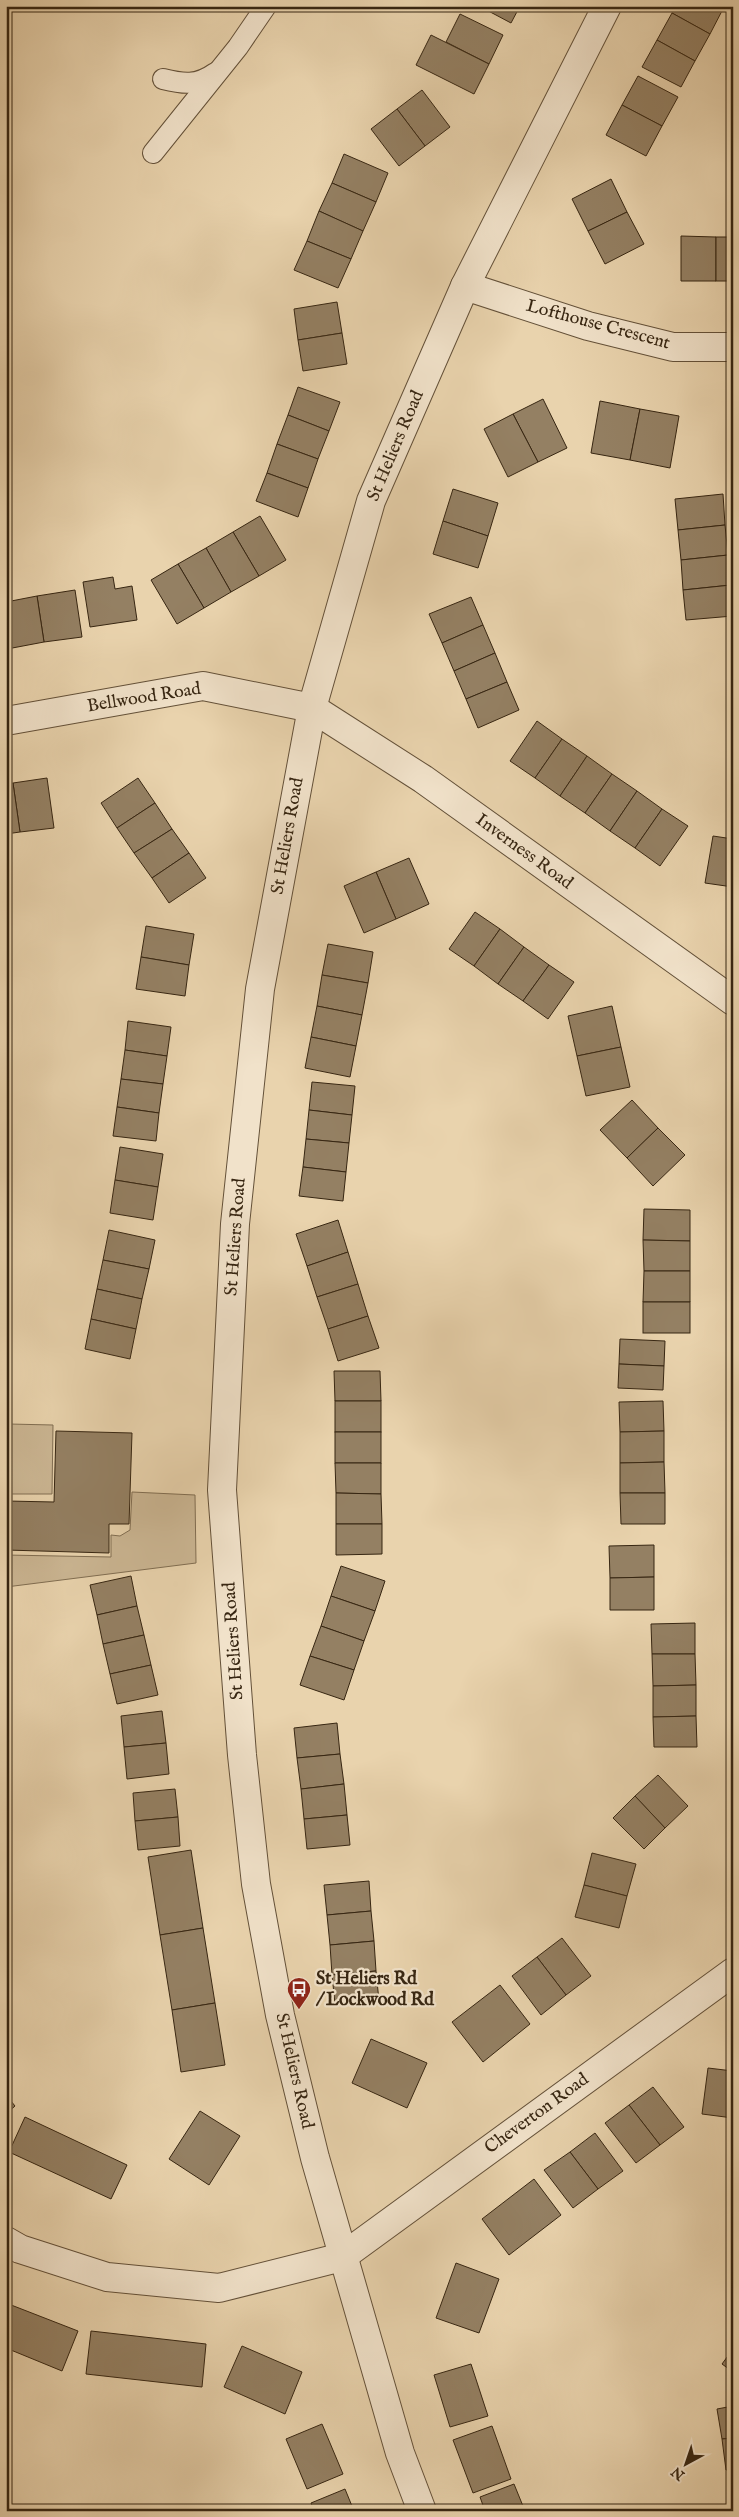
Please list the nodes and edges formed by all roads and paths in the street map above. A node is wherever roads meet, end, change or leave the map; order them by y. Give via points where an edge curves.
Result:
1 (266, 6) edge
2 (607, 6) edge
3 (222, 67) junction
4 (163, 79) dead end
5 (153, 153) dead end
6 (465, 286) junction
7 (733, 347) edge
8 (312, 708) junction
9 (6, 721) edge
10 (733, 1001) edge
11 (733, 1972) edge
12 (6, 2241) edge
13 (342, 2257) junction
14 (422, 2511) edge

1 - 3 lane
2 - 6 street, St Heliers Road
3 - 4 lane via 199,83
3 - 5 lane
6 - 7 street, Lofthouse Crescent via 588,326 673,347
6 - 8 street, St Heliers Road via 372,500
8 - 9 street, Bellwood Road via 202,686
8 - 10 street, Inverness Road via 423,779
8 - 13 street, St Heliers Road via 260,989 235,1224 222,1490 242,1754 256,1884 280,2015
11 - 13 street, Cheverton Road
12 - 13 street via 20,2249 107,2277 219,2288
13 - 14 street, St Heliers Road via 400,2453

